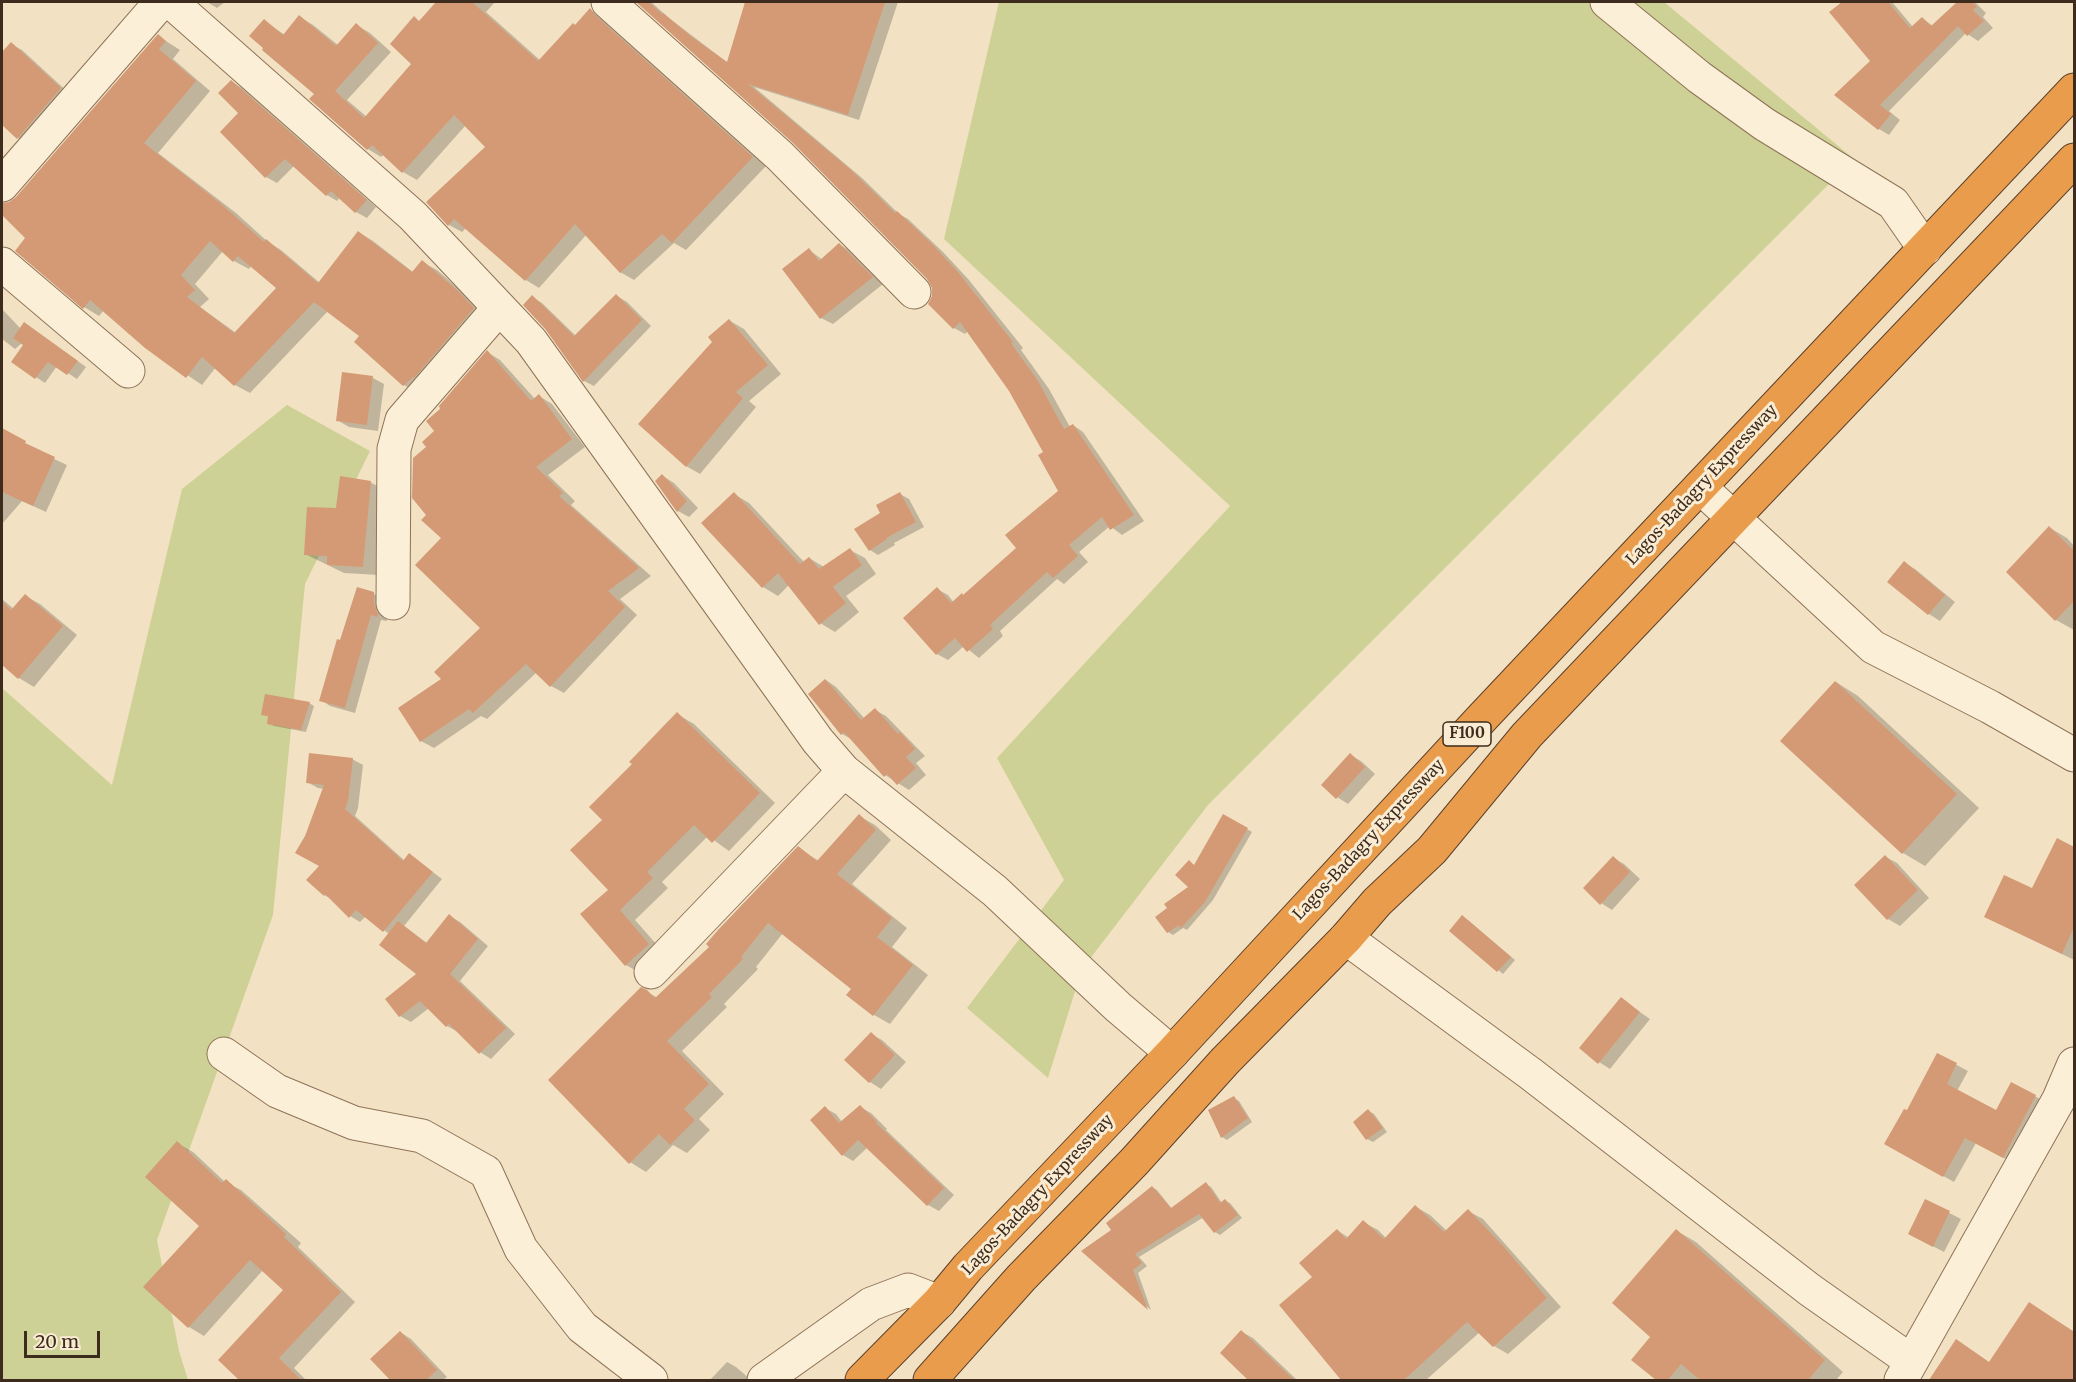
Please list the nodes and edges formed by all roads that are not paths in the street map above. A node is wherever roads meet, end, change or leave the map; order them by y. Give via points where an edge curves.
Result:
1 (161, 2) edge
2 (171, 2) edge
3 (608, 2) edge
4 (1607, 2) edge
5 (2074, 90) edge
6 (2074, 160) edge
7 (2, 185) edge
8 (1925, 249) junction
9 (2, 264) edge
10 (914, 292) dead end
11 (500, 308) junction
12 (128, 371) dead end
13 (1700, 486) junction
14 (1734, 518) junction
15 (393, 603) dead end
16 (2074, 755) edge
17 (844, 771) junction
18 (1346, 938) junction
19 (651, 972) dead end
20 (1172, 1053) junction
21 (224, 1054) dead end
22 (2074, 1064) edge
23 (2067, 1103) edge
24 (939, 1302) junction
25 (1906, 1371) edge
26 (651, 1380) edge
27 (764, 1380) edge
28 (862, 1380) edge
29 (930, 1380) edge

1 - 7 street
2 - 11 street via 413,216
3 - 10 street via 780,156
4 - 8 street via 1764,124 1893,203
5 - 8 highway, Lagos-Badagry Expressway / F100
6 - 14 highway, F100
8 - 13 highway, Lagos-Badagry Expressway / F100
9 - 12 street
11 - 15 street via 402,420 394,449
11 - 17 street via 531,341 818,741
13 - 14 street
13 - 20 highway, Lagos-Badagry Expressway / F100
14 - 16 street via 1872,647
14 - 18 highway, F100 via 1527,735 1432,850
17 - 19 street
17 - 20 street via 995,891
18 - 25 street via 1532,1074 1810,1290
18 - 29 highway, F100 via 1224,1061
20 - 24 highway, Lagos-Badagry Expressway / F100
21 - 26 street via 277,1091 354,1123 422,1136 486,1172 521,1249 582,1327
22 - 23 street
23 - 25 street
24 - 27 street via 908,1290 871,1304
24 - 28 highway, Lagos-Badagry Expressway / F100

